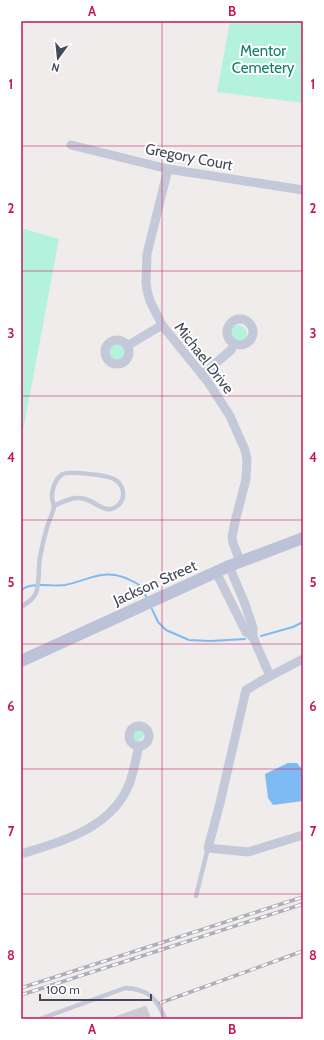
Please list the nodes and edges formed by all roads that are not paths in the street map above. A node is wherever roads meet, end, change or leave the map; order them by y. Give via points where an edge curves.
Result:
1 (71, 145) dead end
2 (168, 170) junction
3 (303, 190) edge
4 (162, 326) junction
5 (234, 344) dead end
6 (127, 346) dead end
7 (202, 375) junction
8 (54, 506) junction
9 (303, 538) edge
10 (235, 563) junction
11 (216, 572) junction
12 (21, 607) edge
13 (253, 637) junction
14 (303, 659) edge
15 (21, 661) edge
16 (270, 676) junction
17 (139, 746) dead end
18 (303, 836) edge
19 (208, 848) junction
20 (21, 854) edge
21 (196, 896) dead end
22 (40, 1019) edge
23 (165, 1019) edge

1 - 2 street, Gregory Court
2 - 3 street, Gregory Court
2 - 4 street, Michael Drive via 146,262 147,290
4 - 6 street
4 - 7 street, Michael Drive
5 - 7 street via 231,350
7 - 10 street, Michael Drive via 230,416 247,460 246,479 232,536
8 - 8 lane via 78,498 86,499 104,509 112,509 118,506 124,492 114,479 69,472 62,475 53,487
8 - 12 lane via 40,557 36,593 31,601
9 - 10 street, Jackson Street
10 - 11 street, Jackson Street
10 - 13 street, Michael Drive via 253,628
11 - 13 street via 246,632
11 - 15 street, Jackson Street
13 - 16 street
14 - 16 street
16 - 19 street via 246,690
17 - 20 street via 125,793 102,820 65,840
18 - 19 street via 248,852
19 - 21 lane
22 - 23 lane via 125,988 136,988 150,995

